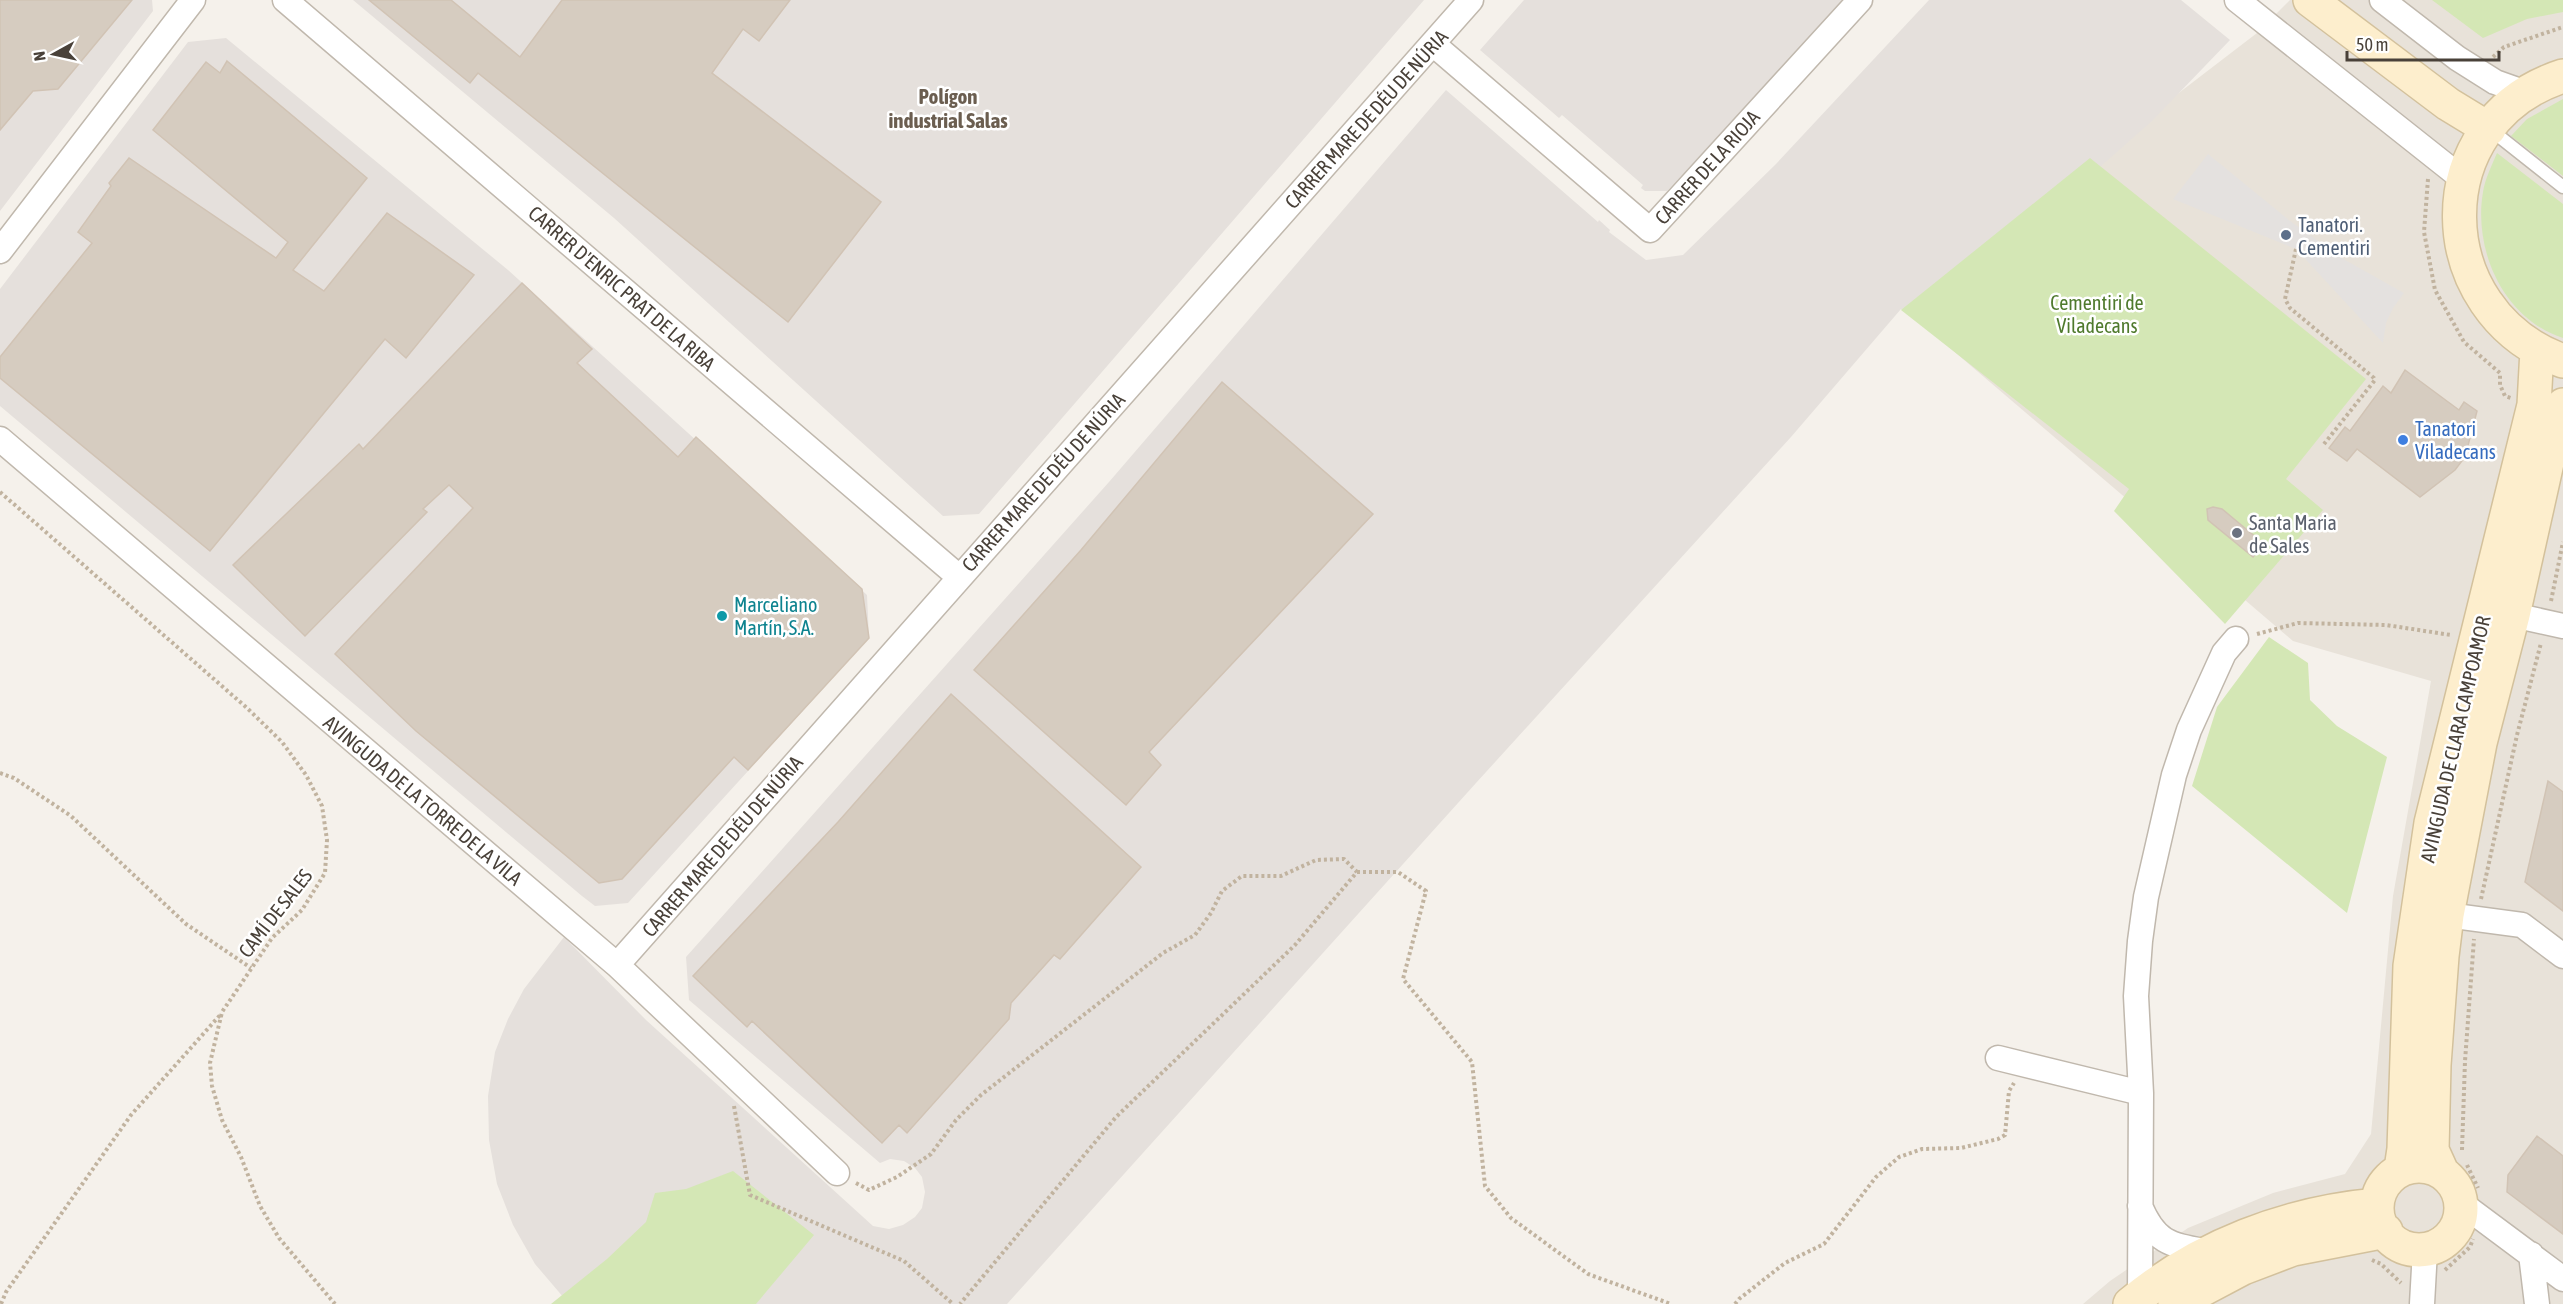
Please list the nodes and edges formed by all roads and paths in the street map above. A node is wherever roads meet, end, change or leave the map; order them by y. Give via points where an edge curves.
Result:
1 (193, 0) edge
2 (285, 0) edge
3 (1471, 0) edge
4 (1860, 0) edge
5 (2237, 0) edge
6 (2310, 0) edge
7 (2382, 0) edge
8 (1433, 44) junction
9 (2563, 76) edge
10 (2526, 93) junction
11 (2489, 129) junction
12 (2464, 180) junction
13 (2563, 187) edge
14 (2296, 249) dead end
15 (0, 251) edge
16 (2550, 355) edge
17 (2563, 405) edge
18 (0, 439) edge
19 (2324, 444) dead end
20 (0, 492) edge
21 (959, 577) junction
22 (2513, 615) junction
23 (2563, 626) edge
24 (2458, 636) dead end
25 (2236, 639) joint
26 (0, 773) edge
27 (1357, 872) junction
28 (2447, 915) junction
29 (2563, 956) edge
30 (617, 965) junction
31 (251, 968) junction
32 (222, 1012) junction
33 (1998, 1058) dead end
34 (2026, 1065) junction
35 (728, 1071) junction
36 (2141, 1094) junction
37 (2401, 1169) junction
38 (2442, 1172) junction
39 (837, 1173) joint
40 (2461, 1203) junction
41 (2140, 1206) junction
42 (2381, 1218) junction
43 (2425, 1250) junction
44 (2210, 1252) junction
45 (2530, 1254) junction
46 (2563, 1279) edge
47 (2135, 1300) edge
48 (2422, 1301) edge
49 (1, 1304) edge
50 (335, 1304) edge
51 (953, 1304) edge
52 (960, 1304) edge
53 (1671, 1304) edge
54 (1736, 1304) edge
55 (2175, 1304) edge
56 (2537, 1304) edge

1 - 15 street
2 - 21 street, CARRER D'ENRIC PRAT DE LA RIBA
3 - 8 street, CARRER MARE DE DÉU DE NÚRIA
4 - 8 street, CARRER DE LA RIOJA via 1650,230
5 - 12 street
6 - 11 street via 2448,104
7 - 10 street via 2457,58 2495,82
8 - 21 street, CARRER MARE DE DÉU DE NÚRIA
9 - 10 street
10 - 11 street
11 - 12 street
11 - 13 lane
12 - 16 street via 2459,220 2469,274 2494,315 2518,338
14 - 19 path via 2285,299 2290,308 2374,378
16 - 37 street, AVINGUDA DE CLARA CAMPOAMOR via 2534,405 2431,824 2410,966
17 - 22 street, AVINGUDA DE CLARA CAMPOAMOR
18 - 30 street, AVINGUDA DE LA TORRE DE LA VILA
20 - 31 path, CAMÍ DE SALES via 248,708 282,742 306,775 322,806 327,840 325,873 302,910 272,938
21 - 30 street, CARRER MARE DE DÉU DE NÚRIA
22 - 23 street
22 - 28 street, AVINGUDA DE CLARA CAMPOAMOR via 2480,742
24 - 25 path via 2386,625 2298,623
25 - 36 street via 2224,653 2189,730 2174,775 2146,897 2136,996
26 - 31 path via 71,816 186,924
27 - 39 path via 1344,859 1316,860 1281,876 1242,876 1222,891 1195,935 1163,953 981,1095 931,1154 869,1190
27 - 52 path via 1295,945 1116,1118
27 - 53 path via 1398,872 1426,891 1403,979 1472,1062 1485,1186 1511,1218 1588,1274
28 - 29 street via 2522,925
28 - 38 street, AVINGUDA DE CLARA CAMPOAMOR via 2434,1065 2432,1150
30 - 35 street, AVINGUDA DE LA TORRE DE LA VILA
31 - 32 path, CAMÍ DE SALES
32 - 49 path via 131,1115
32 - 50 path, CAMÍ DE SALES via 210,1062 222,1120 260,1206 279,1238
33 - 34 street
34 - 36 street
34 - 54 path via 2009,1091 2005,1135 1960,1148 1922,1149 1899,1157 1876,1177 1824,1244 1785,1263
35 - 39 street, AVINGUDA DE LA TORRE DE LA VILA
35 - 51 path via 750,1195 904,1261
36 - 41 street
37 - 38 street via 2430,1168
37 - 42 street via 2384,1184
38 - 40 street via 2458,1191
40 - 43 street via 2457,1229 2443,1243
40 - 45 street
41 - 44 street via 2149,1227 2172,1245
41 - 47 street
42 - 43 street via 2402,1246
42 - 44 street via 2328,1211 2249,1234
42 - 55 street via 2243,1268
43 - 48 street
44 - 47 street via 2154,1284
45 - 46 street
45 - 56 street

